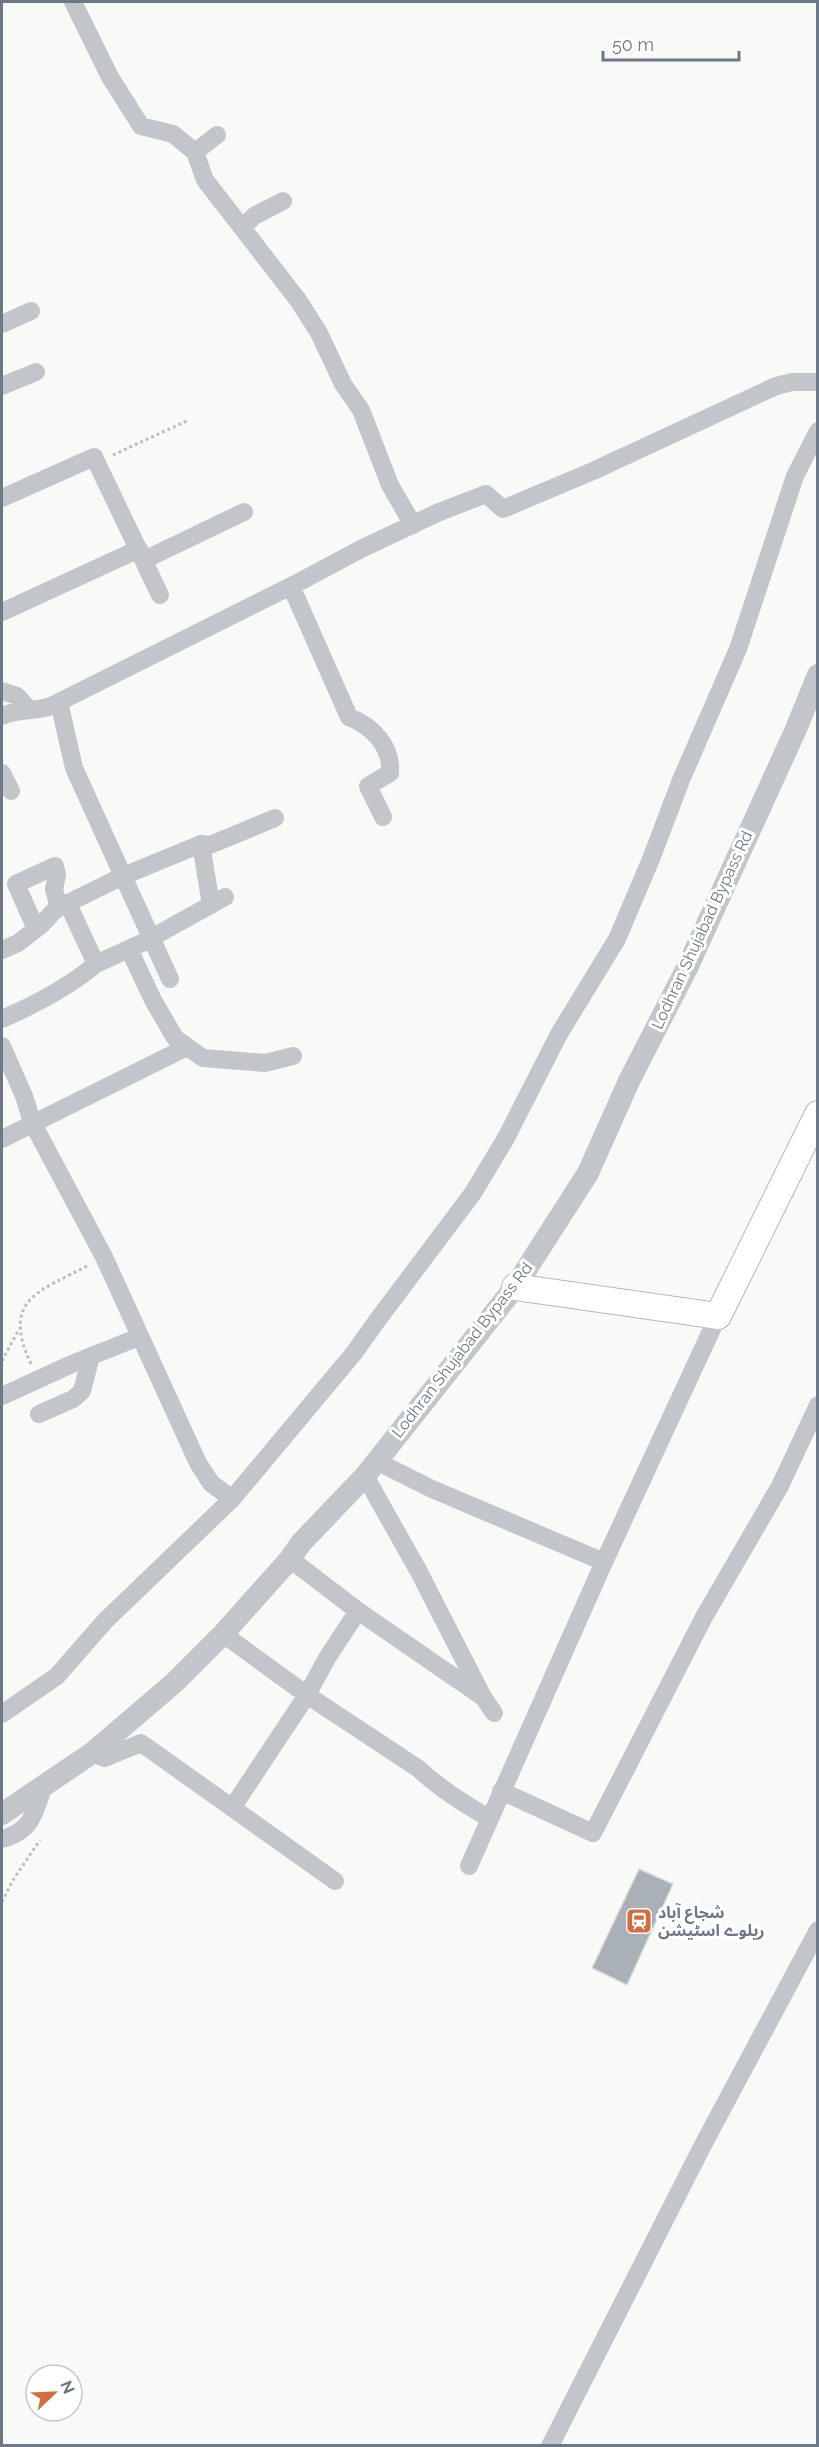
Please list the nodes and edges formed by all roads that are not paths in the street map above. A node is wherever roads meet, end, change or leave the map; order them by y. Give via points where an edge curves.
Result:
1 (73, 2) edge
2 (218, 135) dead end
3 (195, 152) junction
4 (283, 201) dead end
5 (242, 228) junction
6 (31, 311) dead end
7 (2, 324) edge
8 (36, 372) dead end
9 (818, 382) edge
10 (2, 386) edge
11 (818, 431) edge
12 (2, 498) edge
13 (244, 512) dead end
14 (412, 525) junction
15 (141, 554) junction
16 (291, 586) junction
17 (160, 595) dead end
18 (2, 612) edge
19 (818, 675) edge
20 (2, 691) edge
21 (60, 702) junction
22 (29, 709) junction
23 (2, 716) edge
24 (2, 773) edge
25 (11, 791) dead end
26 (383, 817) dead end
27 (274, 819) dead end
28 (201, 844) junction
29 (123, 876) junction
30 (9, 887) edge
31 (63, 906) junction
32 (36, 929) junction
33 (150, 938) junction
34 (129, 949) junction
35 (2, 950) edge
36 (96, 964) junction
37 (170, 979) dead end
38 (2, 1018) edge
39 (2, 1047) edge
40 (187, 1047) junction
41 (293, 1056) dead end
42 (32, 1122) junction
43 (814, 1129) edge
44 (2, 1138) edge
45 (515, 1287) junction
46 (718, 1316) junction
47 (139, 1337) junction
48 (91, 1356) junction
49 (2, 1396) edge
50 (818, 1405) edge
51 (39, 1414) dead end
52 (371, 1469) junction
53 (232, 1499) junction
54 (290, 1559) junction
55 (604, 1562) junction
56 (358, 1611) junction
57 (223, 1634) junction
58 (307, 1695) junction
59 (483, 1697) junction
60 (494, 1713) dead end
61 (2, 1714) edge
62 (92, 1753) junction
63 (44, 1787) junction
64 (501, 1791) junction
65 (232, 1808) junction
66 (2, 1814) edge
67 (489, 1818) junction
68 (2, 1839) edge
69 (469, 1866) dead end
70 (335, 1881) dead end
71 (818, 1930) edge
72 (550, 2445) edge

1 - 3 street via 110,77 141,126 173,134
2 - 3 street
3 - 5 street via 205,180
4 - 5 street via 254,216
5 - 14 street via 319,333 343,384 361,410 390,485
6 - 7 street
8 - 10 street
9 - 14 street via 776,386 503,509 486,494
11 - 53 street via 795,476 738,649 617,939 559,1034 473,1193 354,1353
12 - 15 street via 94,457
13 - 15 street
14 - 16 street
15 - 17 street
15 - 18 street
16 - 21 street
16 - 26 street via 349,717 376,734 391,761 390,773 368,786
19 - 45 street, Lodhran Shujabad Bypass Rd via 688,966 588,1173
20 - 22 street via 18,696
21 - 22 street via 43,709
21 - 29 street via 74,768
22 - 23 street
24 - 25 street
27 - 28 street via 210,845
28 - 29 street
28 - 33 street via 218,901
29 - 31 street
29 - 33 street
30 - 31 street via 55,866 54,889
30 - 32 street
31 - 32 street
31 - 36 street
32 - 35 street
33 - 34 street
33 - 37 street
34 - 36 street
34 - 40 street via 175,1038
36 - 38 street via 54,992
39 - 42 street
40 - 41 street via 203,1058 229,1061 265,1063
40 - 42 street
42 - 44 street
42 - 47 street via 104,1257
43 - 46 main road
45 - 46 main road
45 - 52 street, Lodhran Shujabad Bypass Rd
46 - 55 street
47 - 48 street
47 - 53 street via 198,1463 211,1483
48 - 49 street
48 - 51 street via 82,1391
50 - 64 street via 780,1486 705,1617 592,1833
52 - 54 street, Lodhran Shujabad Bypass Rd
52 - 55 street via 432,1489
52 - 59 street
53 - 61 street via 105,1621 57,1676
54 - 56 street
54 - 57 street, Lodhran Shujabad Bypass Rd
55 - 64 street
56 - 58 street
56 - 59 street
57 - 58 street
57 - 62 street, Lodhran Shujabad Bypass Rd via 174,1683
58 - 65 street
58 - 67 street
59 - 60 street
62 - 63 street, Lodhran Shujabad Bypass Rd
62 - 65 street via 105,1758 141,1743
63 - 66 street, Lodhran Shujabad Bypass Rd
63 - 68 street via 33,1818 16,1836
64 - 67 street
65 - 70 street
67 - 69 street
71 - 72 street

